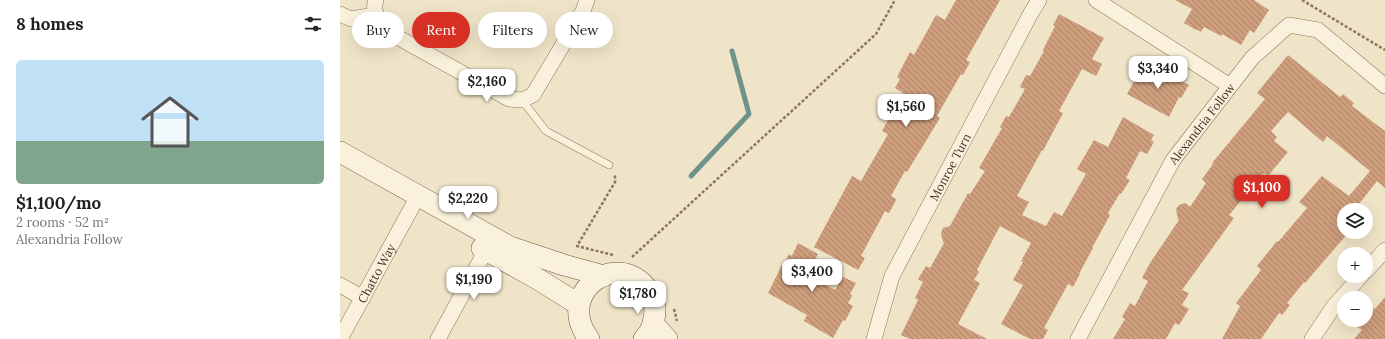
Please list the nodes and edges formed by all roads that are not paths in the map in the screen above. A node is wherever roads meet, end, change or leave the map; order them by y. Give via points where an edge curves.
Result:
1 (587, 0) edge
2 (1039, 0) edge
3 (1096, 0) edge
4 (376, 7) edge
5 (340, 14) edge
6 (1230, 86) junction
7 (1385, 86) edge
8 (522, 100) junction
9 (340, 152) edge
10 (609, 165) road end
11 (340, 166) edge
12 (412, 207) junction
13 (486, 250) junction
14 (1385, 250) edge
15 (1373, 263) edge
16 (604, 276) junction
17 (1355, 283) edge
18 (340, 285) edge
19 (363, 298) junction
20 (578, 311) junction
21 (660, 332) edge
22 (340, 339) edge
23 (438, 339) edge
24 (573, 339) edge
25 (589, 339) edge
26 (874, 339) edge
27 (1078, 339) edge
28 (1312, 339) edge

1 - 8 street via 533,95
2 - 26 street, Monroe Turn via 892,276
3 - 6 street
4 - 5 street via 351,19
4 - 8 street via 382,26 390,33 508,100
6 - 7 street, Alexandria Follow via 1252,58 1290,26 1318,30
6 - 27 street, Alexandria Follow via 1173,160
8 - 10 lane via 546,130
9 - 16 street via 510,247
11 - 12 street
12 - 13 street
12 - 19 street, Chatto Way
13 - 20 street via 536,278
13 - 23 street
14 - 15 street
16 - 20 street via 592,282 583,292
16 - 21 street via 622,274 640,281 652,296
17 - 28 street via 1334,306
18 - 19 street
19 - 22 street, Chatto Way
20 - 24 street
20 - 25 street via 582,330

